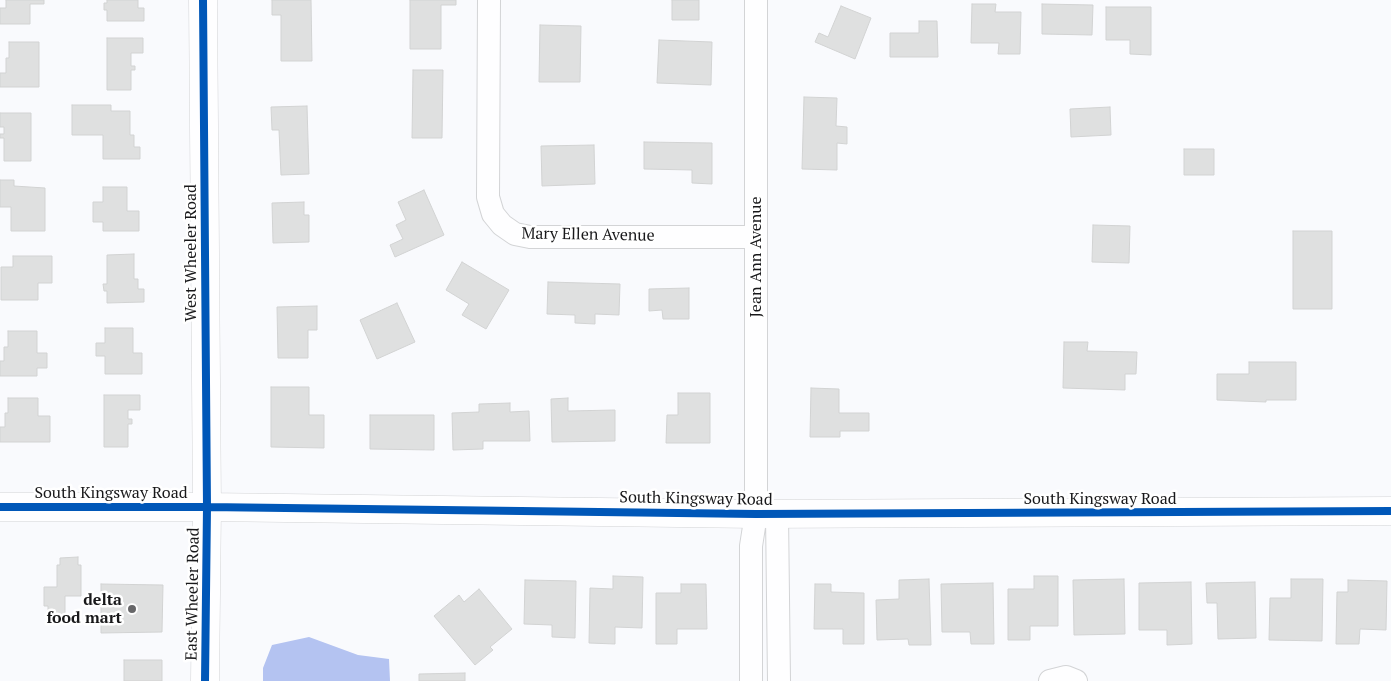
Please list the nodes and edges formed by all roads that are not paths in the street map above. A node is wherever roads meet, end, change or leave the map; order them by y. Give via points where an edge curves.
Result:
1 (203, 0) edge
2 (489, 0) edge
3 (756, 0) edge
4 (756, 237) junction
5 (0, 507) edge
6 (207, 507) junction
7 (1391, 511) edge
8 (767, 514) junction
9 (205, 681) edge
10 (751, 681) edge
11 (779, 681) edge
12 (1050, 681) edge
13 (1076, 681) edge

1 - 6 street, West Wheeler Road
2 - 4 street, Mary Ellen Avenue via 488,197 493,214 502,225 515,234 530,237
3 - 4 street, Jean Ann Avenue
4 - 8 street, Jean Ann Avenue
5 - 6 street, South Kingsway Road
6 - 8 street, South Kingsway Road
6 - 9 street, East Wheeler Road
7 - 8 street, South Kingsway Road
8 - 10 street via 751,546
8 - 11 street
12 - 13 street via 1066,677

